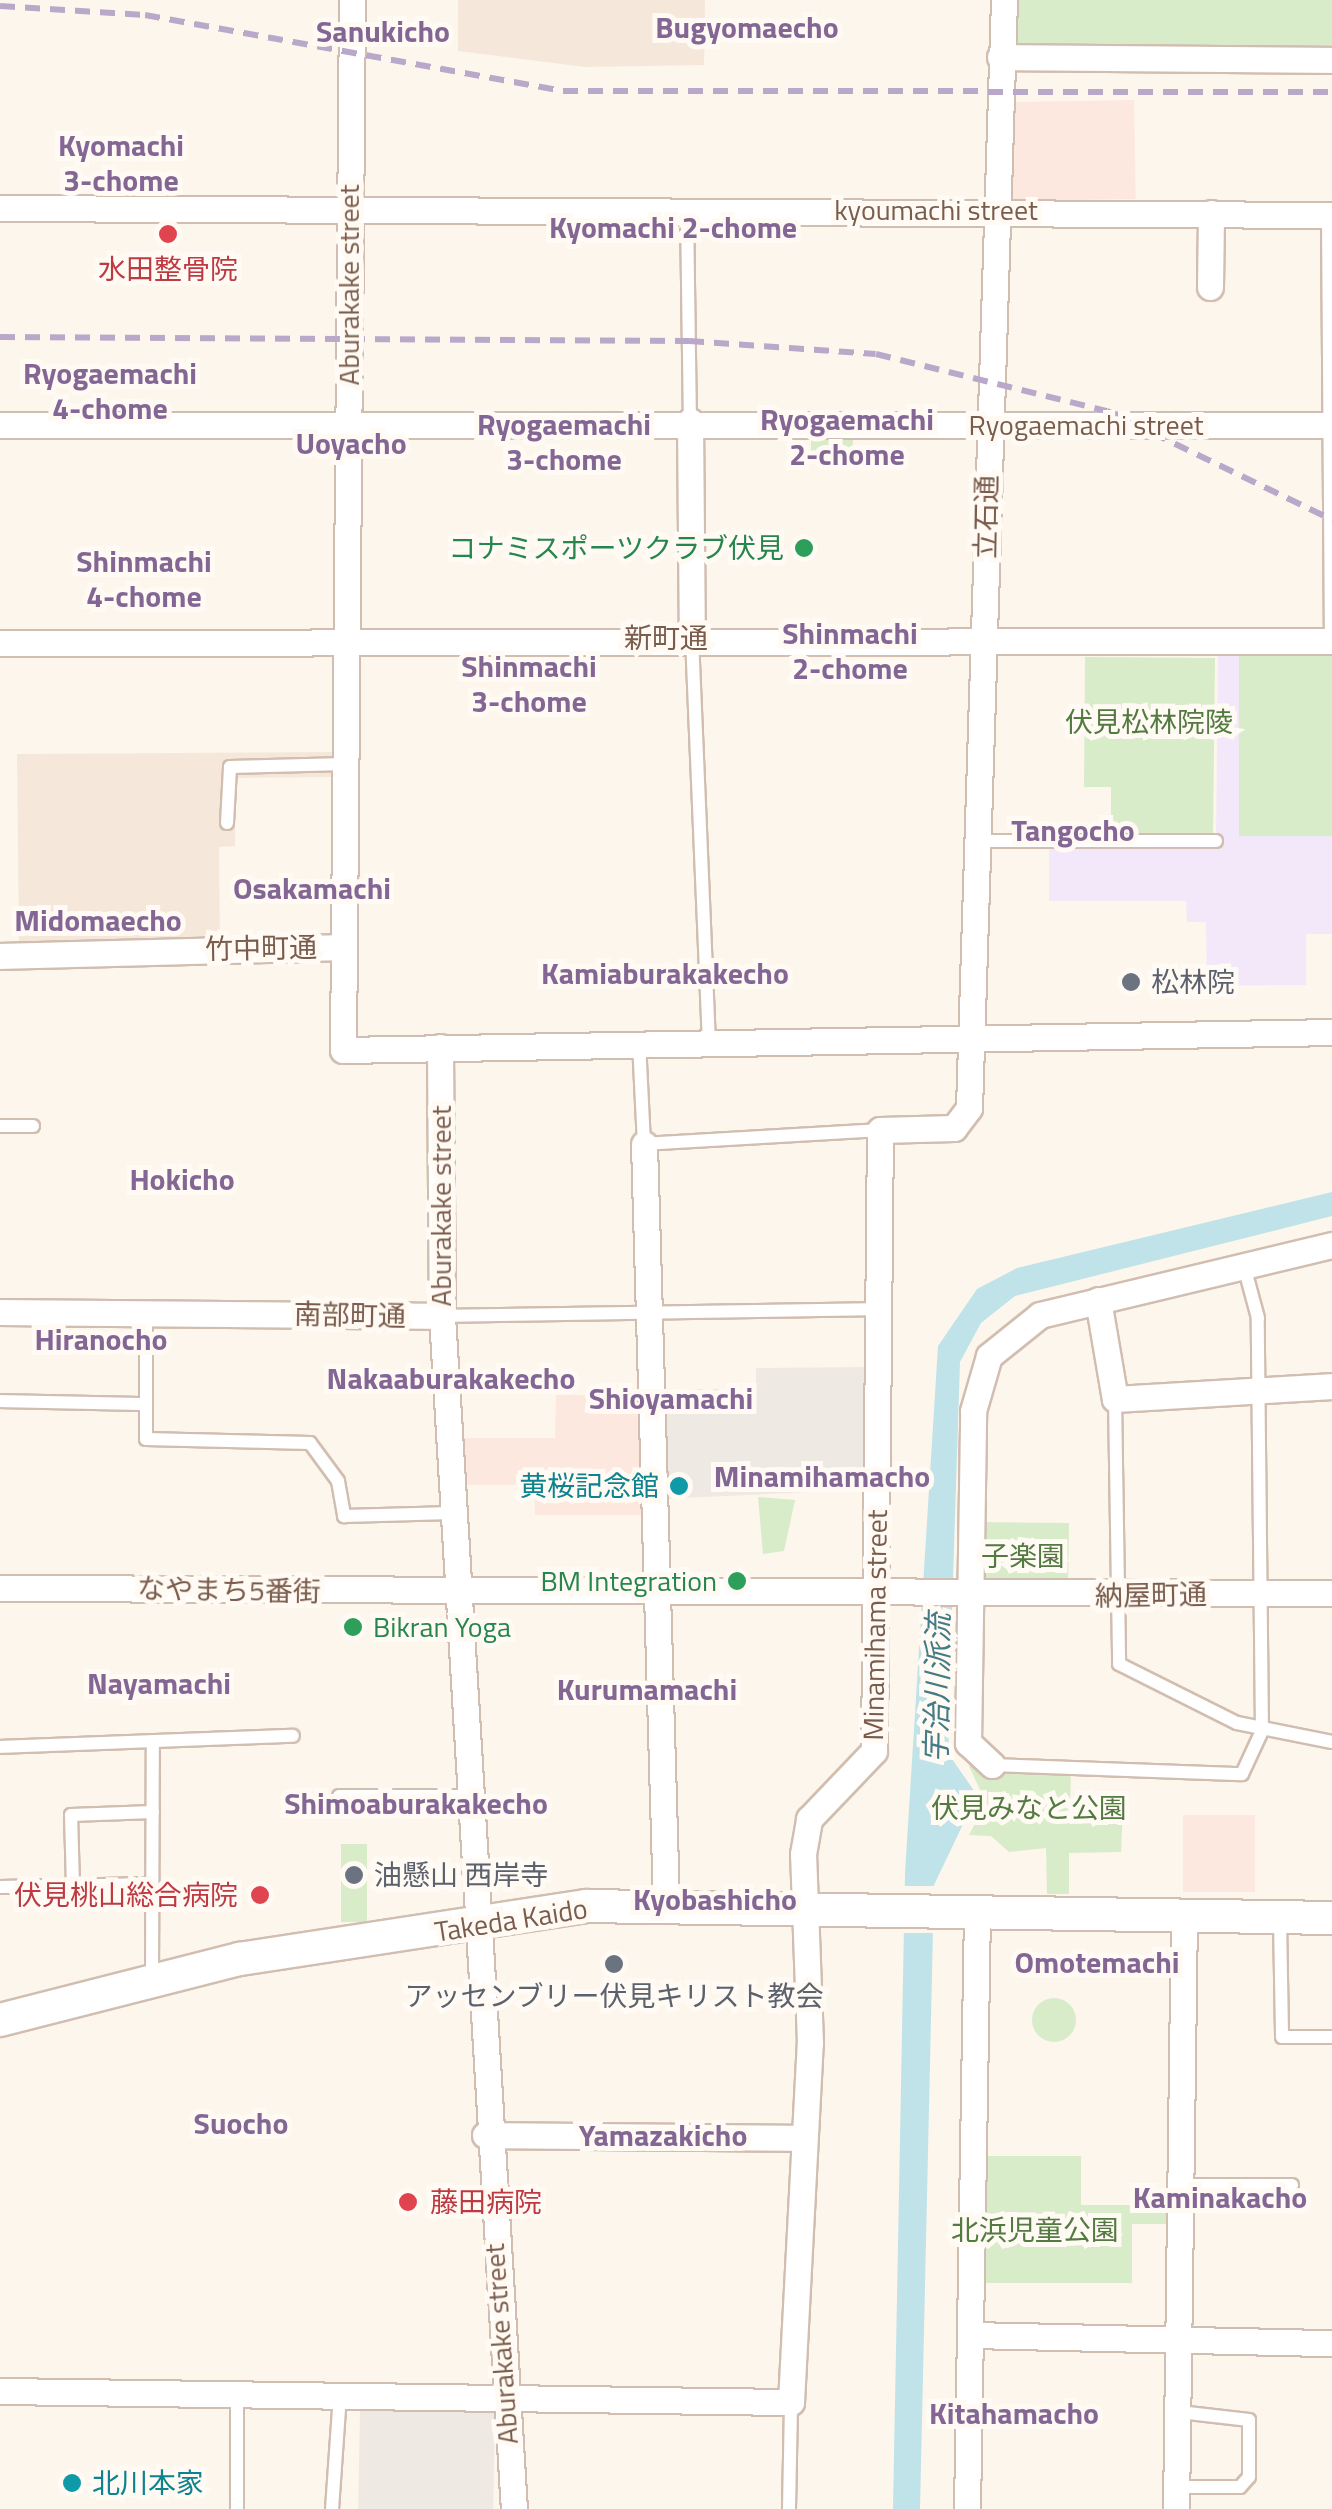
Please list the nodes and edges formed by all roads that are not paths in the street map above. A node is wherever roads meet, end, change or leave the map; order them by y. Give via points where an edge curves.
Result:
1 (352, 0) edge
2 (1004, 0) edge
3 (1000, 56) junction
4 (1332, 60) edge
5 (0, 208) edge
6 (349, 208) junction
7 (992, 208) junction
8 (687, 211) junction
9 (1210, 213) junction
10 (1330, 215) edge
11 (1210, 286) dead end
12 (690, 421) junction
13 (349, 423) junction
14 (0, 425) edge
15 (1331, 425) edge
16 (987, 426) junction
17 (985, 635) junction
18 (692, 637) junction
19 (1331, 641) edge
20 (0, 642) edge
21 (346, 642) junction
22 (345, 764) junction
23 (227, 823) dead end
24 (974, 841) junction
25 (1216, 841) dead end
26 (342, 947) junction
27 (0, 956) edge
28 (1332, 1032) edge
29 (971, 1034) junction
30 (709, 1040) junction
31 (639, 1042) junction
32 (440, 1047) junction
33 (0, 1126) edge
34 (33, 1126) dead end
35 (880, 1130) junction
36 (644, 1144) junction
37 (1332, 1244) edge
38 (1244, 1266) junction
39 (1098, 1300) junction
40 (879, 1309) junction
41 (0, 1312) edge
42 (146, 1312) junction
43 (651, 1312) junction
44 (442, 1316) junction
45 (1332, 1386) edge
46 (1259, 1391) junction
47 (1115, 1399) junction
48 (0, 1401) edge
49 (146, 1404) junction
50 (452, 1513) junction
51 (0, 1588) edge
52 (1332, 1593) edge
53 (1262, 1594) junction
54 (1117, 1596) junction
55 (458, 1597) junction
56 (662, 1597) junction
57 (967, 1597) junction
58 (878, 1598) junction
59 (1262, 1731) junction
60 (293, 1736) dead end
61 (153, 1741) junction
62 (1332, 1742) edge
63 (0, 1747) edge
64 (992, 1765) joint
65 (339, 1796) dead end
66 (467, 1796) junction
67 (153, 1812) junction
68 (152, 1884) junction
69 (74, 1886) junction
70 (0, 1888) edge
71 (666, 1904) junction
72 (807, 1907) junction
73 (970, 1910) junction
74 (1184, 1916) junction
75 (1280, 1917) junction
76 (1332, 1918) edge
77 (474, 1927) junction
78 (152, 1978) junction
79 (0, 2020) edge
80 (1332, 2037) edge
81 (485, 2135) junction
82 (803, 2138) junction
83 (1182, 2186) junction
84 (1292, 2186) dead end
85 (971, 2335) junction
86 (1182, 2342) junction
87 (1332, 2344) edge
88 (0, 2392) edge
89 (237, 2395) junction
90 (340, 2396) junction
91 (504, 2399) junction
92 (791, 2402) junction
93 (1180, 2412) junction
94 (1176, 2498) edge
95 (238, 2509) edge
96 (332, 2509) edge
97 (514, 2509) edge
98 (788, 2509) edge
99 (967, 2509) edge

1 - 6 street, Aburakake street
2 - 3 street, 立石通
3 - 4 street
3 - 7 street, 立石通
5 - 6 street, kyoumachi street
6 - 8 street, kyoumachi street
6 - 13 street, Aburakake street
7 - 8 street, kyoumachi street
7 - 9 street, kyoumachi street
7 - 16 street, 立石通
8 - 12 lane
9 - 10 street, kyoumachi street
9 - 11 street
10 - 15 lane
12 - 13 street, Ryogaemachi street
12 - 16 street, Ryogaemachi street
12 - 18 street
13 - 14 street, Ryogaemachi street
13 - 21 street, Aburakake street
15 - 16 street, Ryogaemachi street
15 - 19 lane
16 - 17 street, 立石通
17 - 18 street, 新町通
17 - 19 street, 新町通
17 - 24 street, 立石通
18 - 21 street, 新町通
18 - 30 lane
20 - 21 street, 新町通
21 - 22 street, Aburakake street
22 - 23 lane via 230,767
22 - 26 street, Aburakake street
24 - 25 lane
24 - 29 street, 立石通
26 - 27 street, 竹中町通
26 - 32 street, Aburakake street via 344,1050
28 - 29 street
29 - 30 street
29 - 35 street via 963,1123
30 - 31 street
31 - 32 street
31 - 36 lane
32 - 44 street, Aburakake street
33 - 34 lane
35 - 36 lane
35 - 40 street, Minamihama street
36 - 43 street
37 - 38 street
38 - 39 street
38 - 46 lane via 1258,1318
39 - 47 street
39 - 57 street via 1022,1323 981,1374
40 - 43 lane, 南部町通
40 - 58 street, Minamihama street
41 - 42 street, 南部町通
42 - 44 street, 南部町通
42 - 49 lane
43 - 44 lane, 南部町通
43 - 56 street
44 - 50 street, Aburakake street
45 - 46 street
46 - 47 street
46 - 53 lane
47 - 54 lane
48 - 49 lane
49 - 50 lane via 146,1440 310,1444 338,1481 344,1516
50 - 55 street, Aburakake street
51 - 55 street, なやまち5番街
52 - 53 street, 納屋町通
53 - 54 street, 納屋町通
53 - 59 lane
54 - 57 street, 納屋町通
54 - 59 lane via 1119,1664
55 - 56 street, なやまち5番街
55 - 66 street, Aburakake street
56 - 58 street, なやまち5番街
56 - 71 street
57 - 58 street, 納屋町通
57 - 64 street via 968,1743
58 - 72 street, Minamihama street via 874,1751 809,1818
59 - 62 lane
59 - 64 lane via 1242,1774
60 - 61 lane
61 - 63 lane
61 - 67 lane
65 - 66 lane
66 - 77 street, Aburakake street
67 - 68 lane
67 - 69 lane via 71,1815
68 - 69 lane
68 - 78 lane
69 - 70 lane
71 - 72 main road, Takeda Kaido
71 - 77 main road, Takeda Kaido via 575,1907
72 - 73 main road, Takeda Kaido
72 - 82 street, Minamihama street
73 - 74 main road, Takeda Kaido
73 - 85 street
74 - 75 main road, Takeda Kaido
74 - 83 street
75 - 76 main road, Takeda Kaido
75 - 80 lane via 1282,2037
77 - 78 main road, Takeda Kaido
77 - 81 street, Aburakake street
78 - 79 main road, Takeda Kaido
81 - 82 street
81 - 91 street, Aburakake street
82 - 92 street, Minamihama street
83 - 84 lane
83 - 86 street
85 - 86 street
85 - 99 street
86 - 87 street
86 - 93 street
88 - 89 street
89 - 90 street
89 - 95 lane
90 - 91 street
90 - 96 lane
91 - 92 street
91 - 97 street, Aburakake street
92 - 98 lane, Minamihama street
93 - 94 street
93 - 94 lane via 1249,2420 1249,2477 1240,2487

